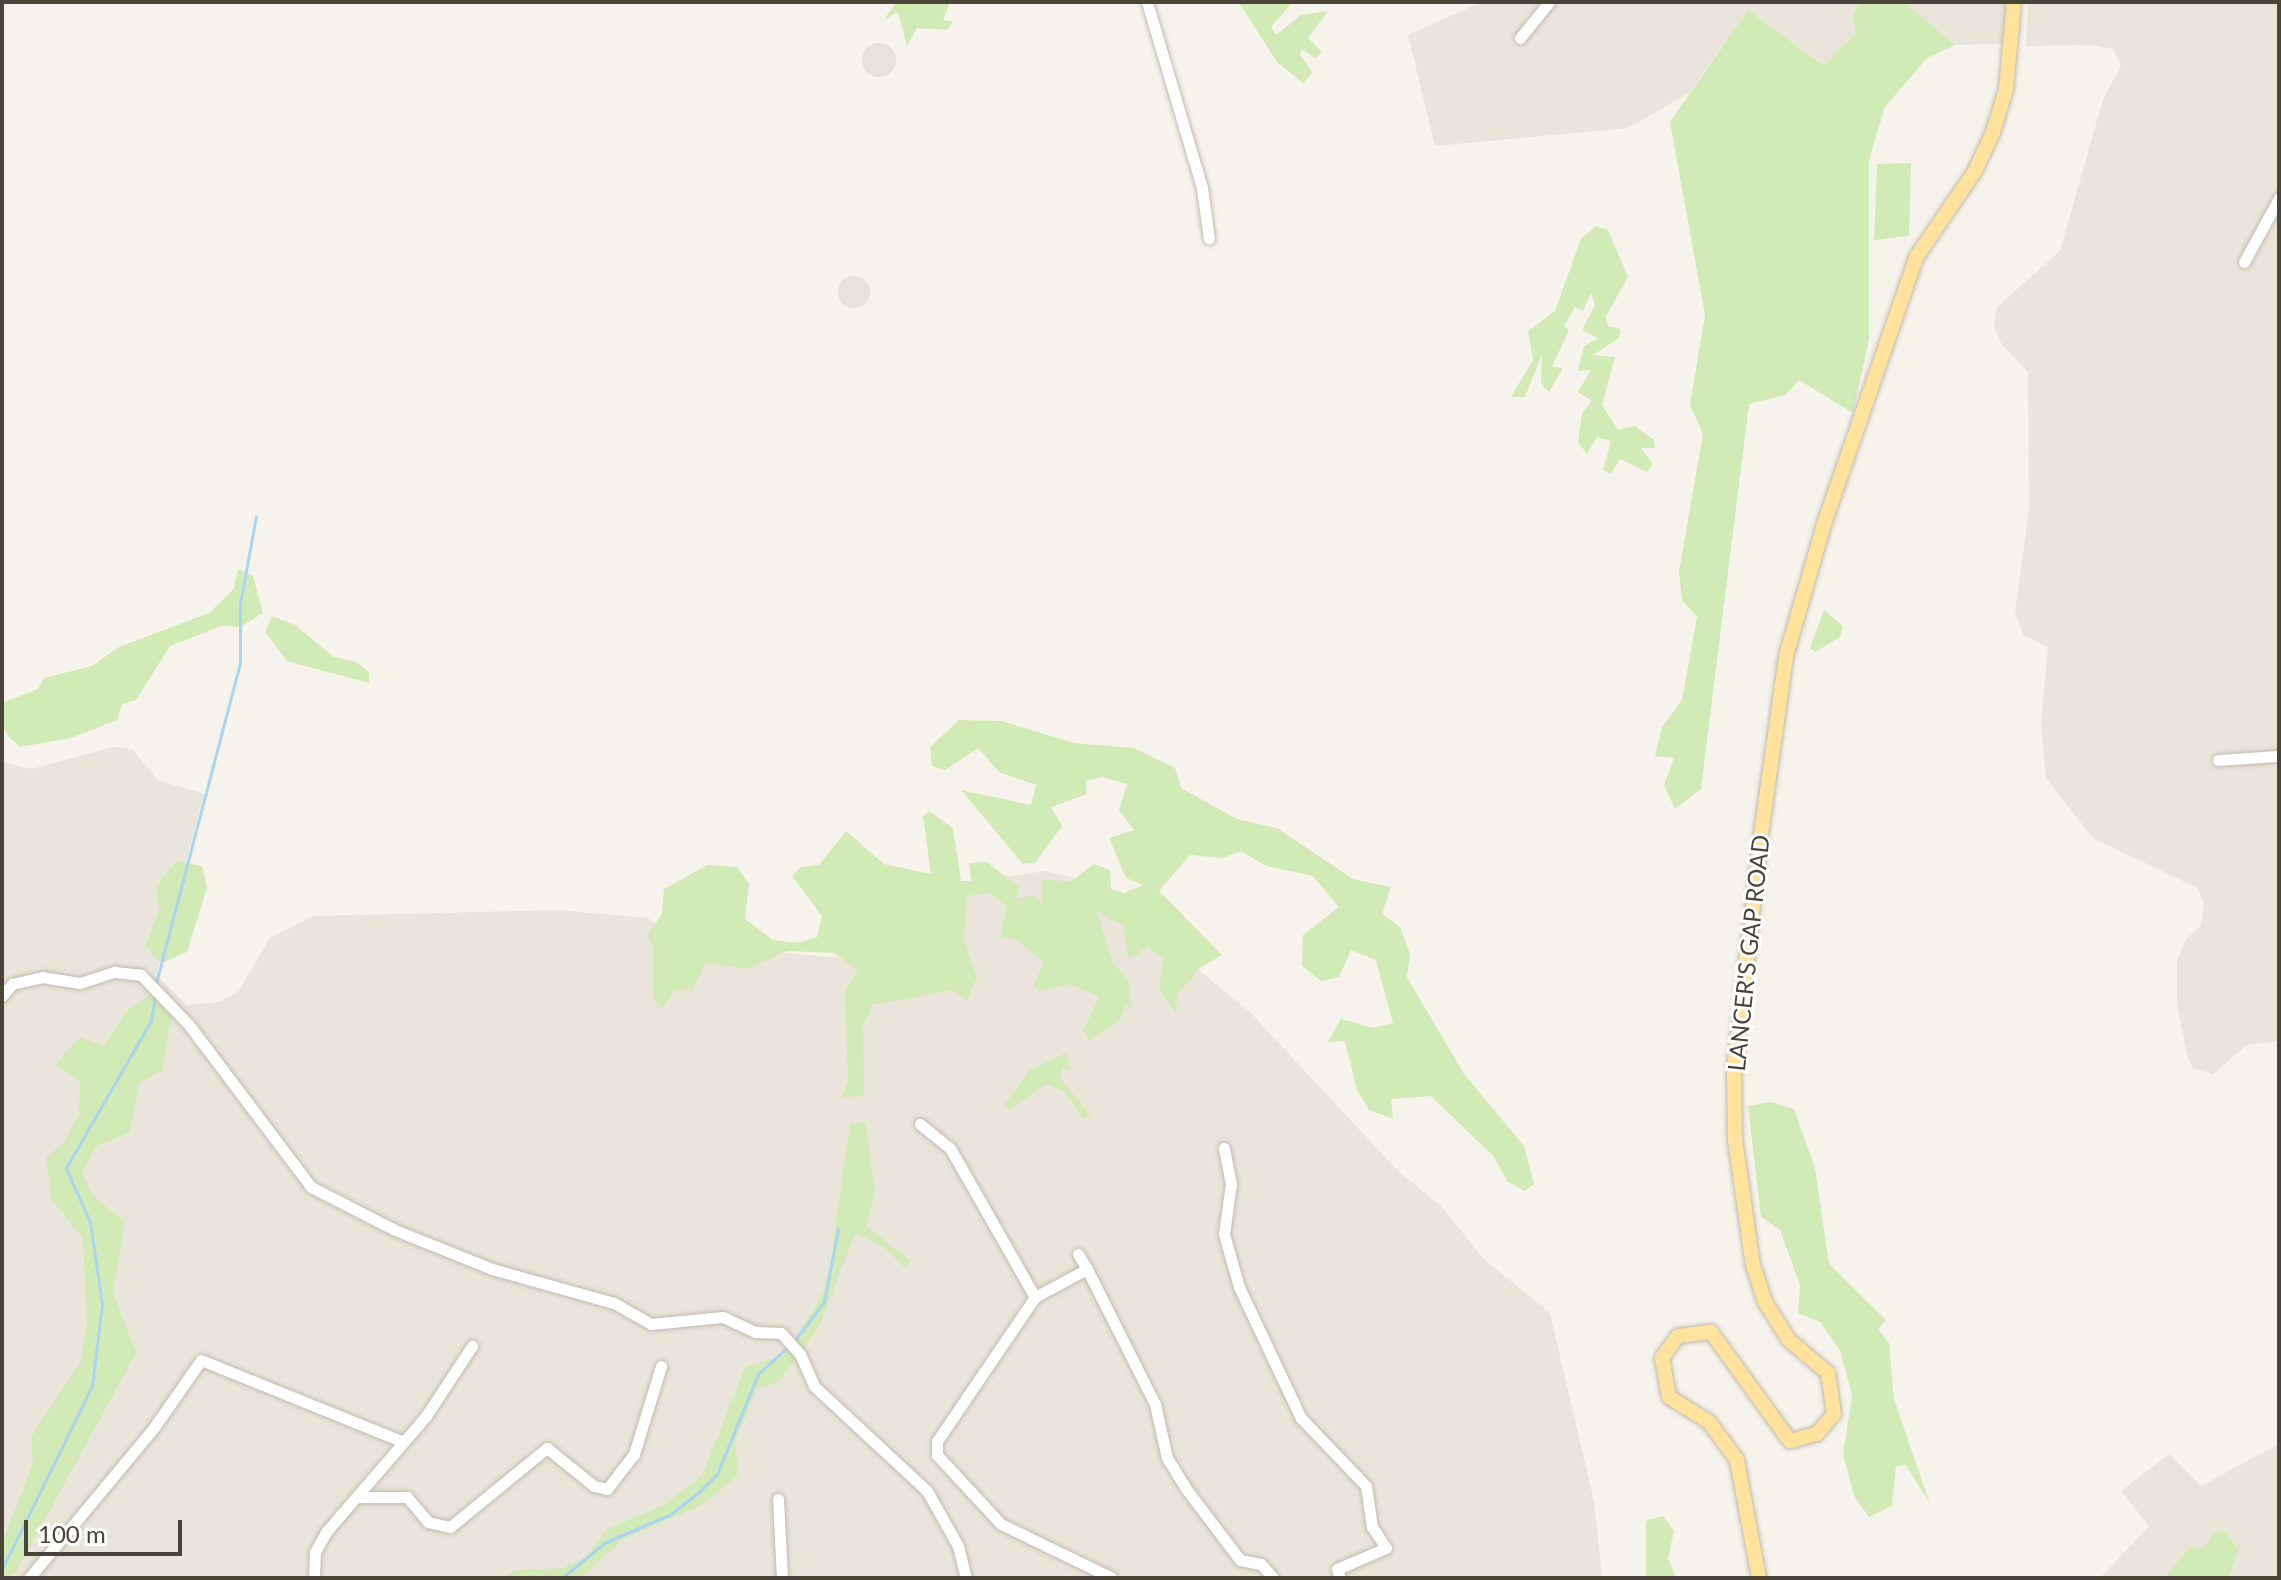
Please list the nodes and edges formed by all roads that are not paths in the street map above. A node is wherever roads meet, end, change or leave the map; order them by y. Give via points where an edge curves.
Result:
1 (1147, 2) edge
2 (1549, 2) edge
3 (2014, 2) edge
4 (1520, 38) dead end
5 (2279, 198) edge
6 (1209, 239) dead end
7 (2244, 262) dead end
8 (2279, 756) edge
9 (2218, 760) dead end
10 (2, 996) edge
11 (920, 1124) dead end
12 (1224, 1148) dead end
13 (1078, 1254) dead end
14 (1087, 1269) junction
15 (1035, 1297) junction
16 (472, 1346) dead end
17 (661, 1366) dead end
18 (404, 1442) junction
19 (359, 1497) junction
20 (778, 1499) dead end
21 (29, 1578) edge
22 (314, 1578) edge
23 (782, 1578) edge
24 (966, 1578) edge
25 (1112, 1578) edge
26 (1273, 1578) edge
27 (1340, 1578) edge
28 (1759, 1578) edge

1 - 6 street via 1202,188
2 - 4 street
3 - 28 main road, LANCER'S GAP ROAD via 2006,89 1993,132 1975,171 1917,256 1824,524 1786,656 1763,820 1734,1069 1735,1140 1753,1266 1765,1302 1789,1340 1828,1373 1834,1414 1817,1434 1790,1441 1711,1332 1678,1336 1662,1358 1669,1397 1709,1422 1737,1460
5 - 7 street
8 - 9 street
10 - 24 street via 12,984 42,977 80,983 114,972 141,975 189,1025 306,1182 368,1219 492,1269 614,1303 651,1324 723,1317 755,1332 781,1333 800,1354 814,1386 927,1491 958,1546
11 - 15 street via 950,1148 990,1227
12 - 27 street via 1231,1183 1224,1234 1239,1287 1301,1418 1366,1486 1372,1527 1386,1548 1337,1569
13 - 14 street
14 - 15 street
14 - 26 street via 1155,1404 1167,1458 1232,1550
15 - 25 street via 937,1441 937,1455 1001,1524
16 - 18 street
17 - 19 street via 634,1454 607,1489 594,1486 547,1448 450,1527 428,1522 407,1497
18 - 19 street
18 - 21 street via 201,1360 155,1426
19 - 22 street via 326,1532 315,1552
20 - 23 street

